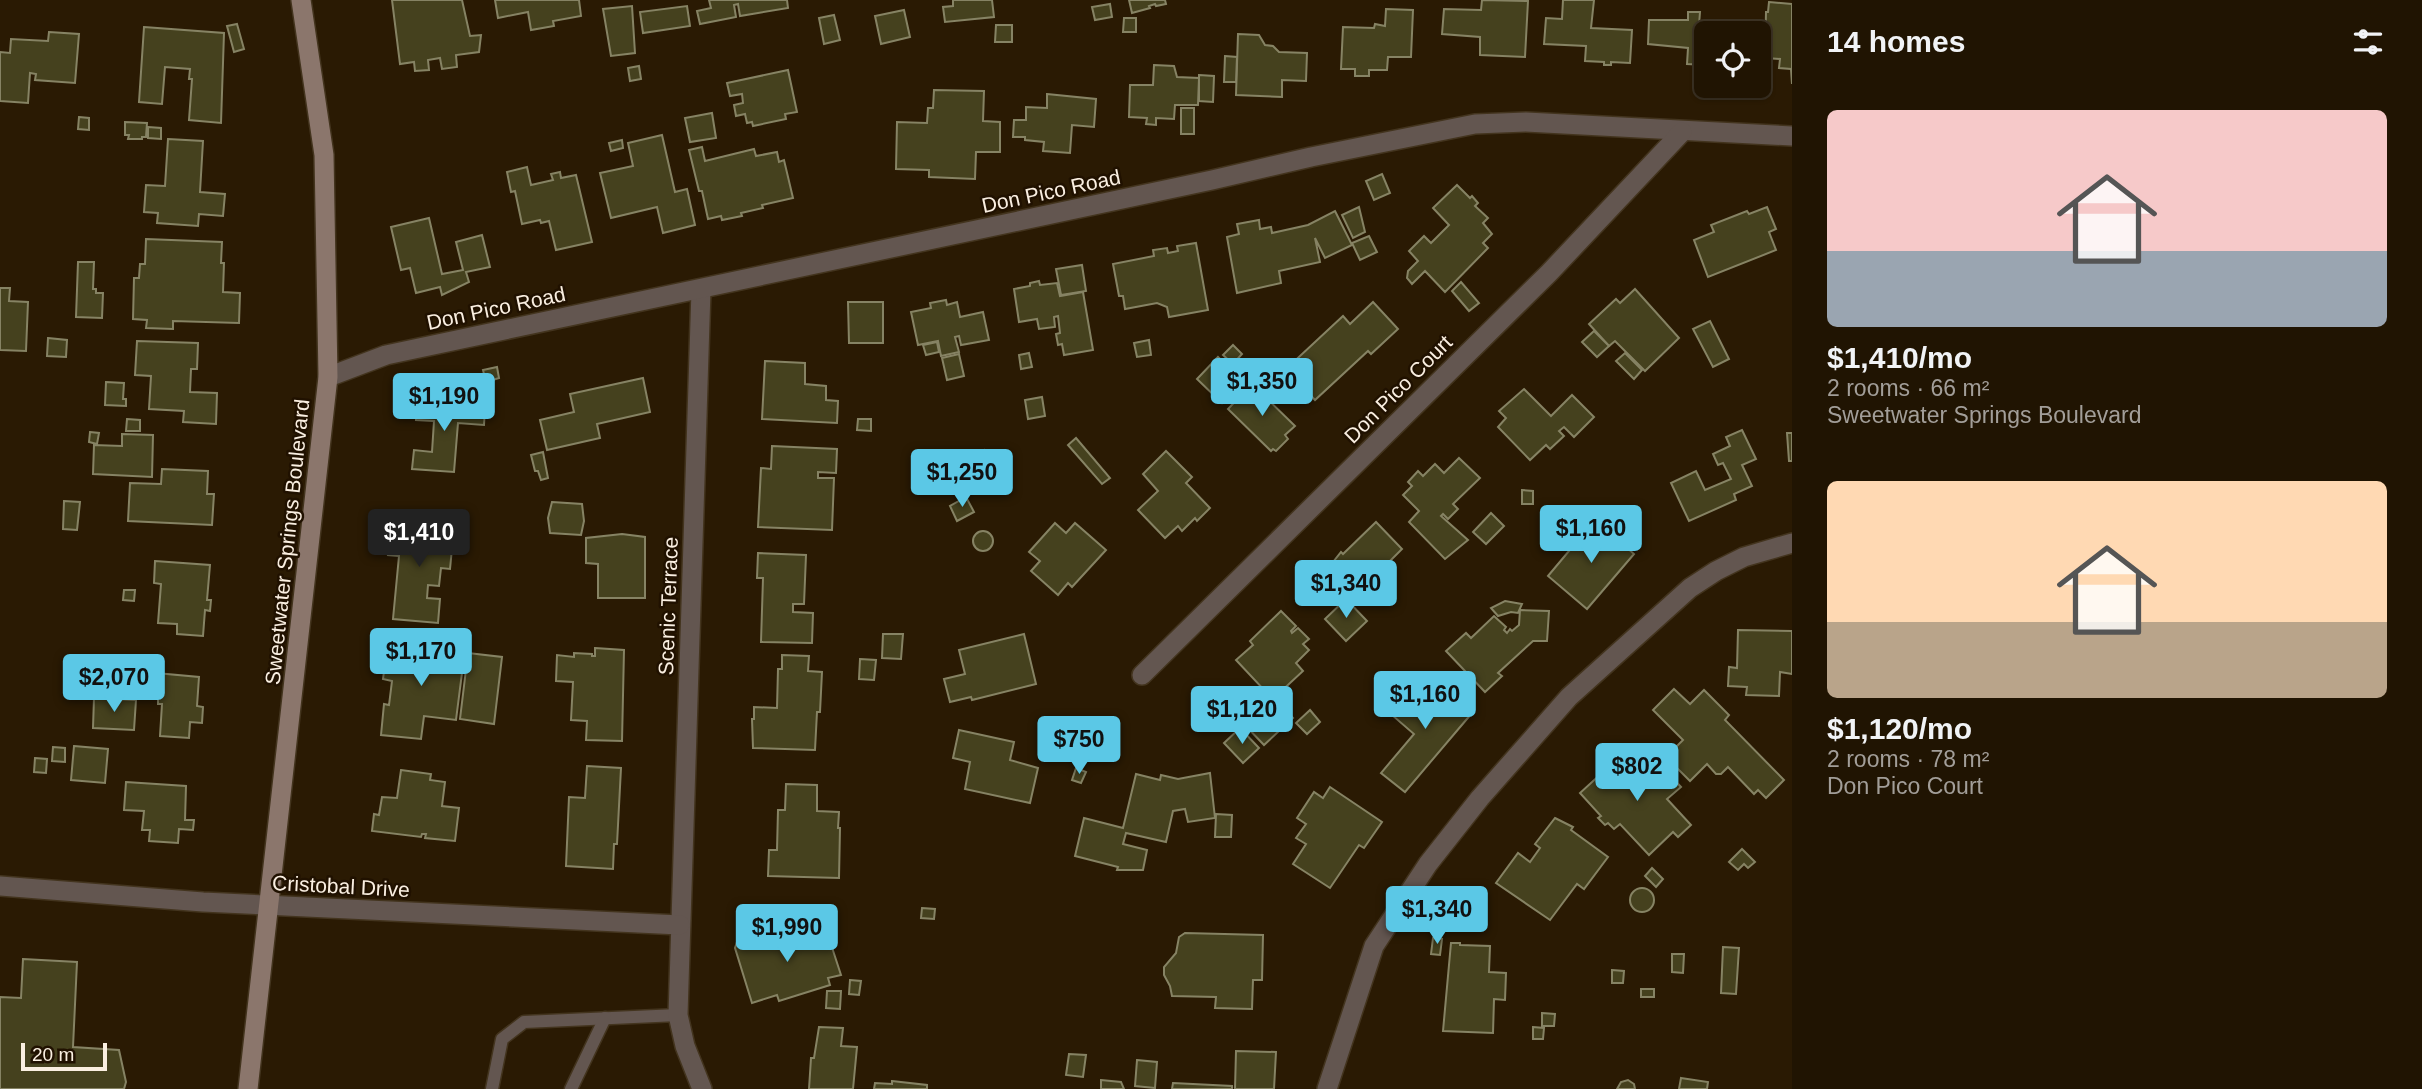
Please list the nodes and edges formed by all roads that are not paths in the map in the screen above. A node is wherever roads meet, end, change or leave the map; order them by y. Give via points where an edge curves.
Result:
1 (301, 0) edge
2 (1682, 132) junction
3 (1792, 136) edge
4 (701, 290) junction
5 (328, 377) junction
6 (1792, 543) edge
7 (1142, 675) dead end
8 (0, 886) edge
9 (270, 905) junction
10 (680, 925) junction
11 (678, 1015) junction
12 (605, 1018) junction
13 (248, 1089) edge
14 (492, 1089) edge
15 (571, 1089) edge
16 (702, 1089) edge
17 (1326, 1089) edge

1 - 5 main road, Sweetwater Springs Boulevard via 324,155
2 - 3 street, Don Pico Road
2 - 4 street, Don Pico Road via 1527,122 1475,124
2 - 7 street, Don Pico Court via 1549,273
4 - 5 street, Don Pico Road via 386,355
4 - 10 street, Scenic Terrace
5 - 9 main road, Sweetwater Springs Boulevard
6 - 17 street via 1744,557 1690,588 1569,697 1480,798 1428,864 1374,946
8 - 9 street, Cristobal Drive
9 - 10 street, Cristobal Drive
9 - 13 main road, Sweetwater Springs Boulevard
10 - 11 street, Scenic Terrace
11 - 12 lane
11 - 16 street, Scenic Terrace
12 - 14 lane via 524,1022 502,1039
12 - 15 lane

